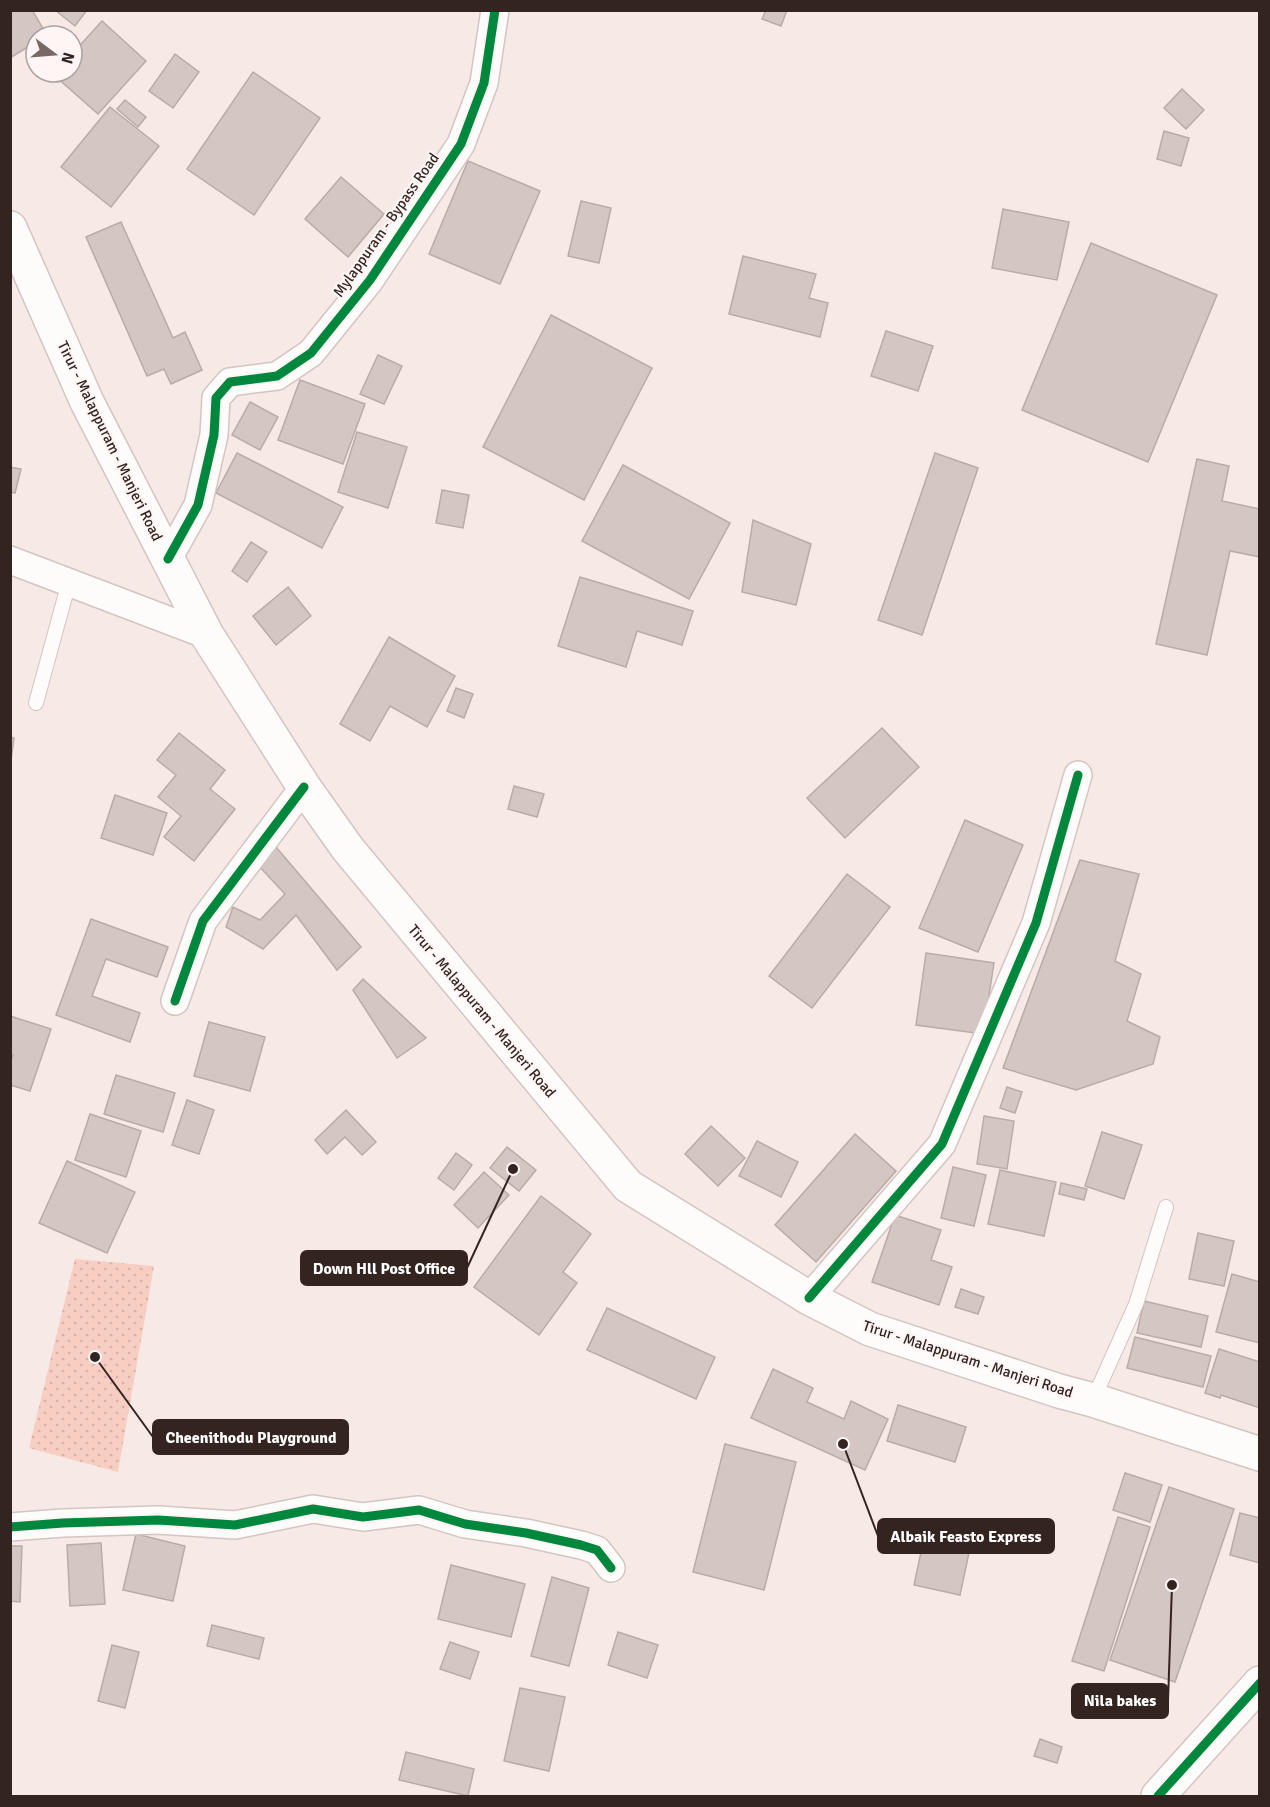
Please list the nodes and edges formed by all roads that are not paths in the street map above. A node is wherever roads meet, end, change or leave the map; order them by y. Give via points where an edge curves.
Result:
1 (495, 10) edge
2 (10, 228) edge
3 (168, 559) junction
4 (10, 560) edge
5 (69, 582) junction
6 (207, 635) junction
7 (36, 703) dead end
8 (1078, 775) dead end
9 (304, 788) junction
10 (175, 1001) dead end
11 (1166, 1207) dead end
12 (809, 1298) junction
13 (1093, 1400) junction
14 (1260, 1454) edge
15 (10, 1527) edge
16 (611, 1568) dead end
17 (1260, 1683) edge
18 (1158, 1797) edge

1 - 3 street, Mylappuram - Bypass Road via 484,83 460,144 370,280 311,353 277,376 230,382 216,398 214,435 198,505
2 - 3 main road, Tirur - Malappuram - Manjeri Road via 87,402
3 - 6 main road, Tirur - Malappuram - Manjeri Road
4 - 5 street
5 - 6 street
5 - 7 lane
6 - 9 main road, Tirur - Malappuram - Manjeri Road
8 - 12 street via 1035,923 942,1144
9 - 10 street via 203,921
9 - 12 main road, Tirur - Malappuram - Manjeri Road via 348,849 628,1186
11 - 13 lane via 1136,1304
12 - 13 main road, Tirur - Malappuram - Manjeri Road via 870,1329
13 - 14 main road, Tirur - Malappuram - Manjeri Road
15 - 16 street via 158,1520 235,1525 313,1509 363,1517 418,1510 465,1524 581,1545 597,1550
17 - 18 main road

